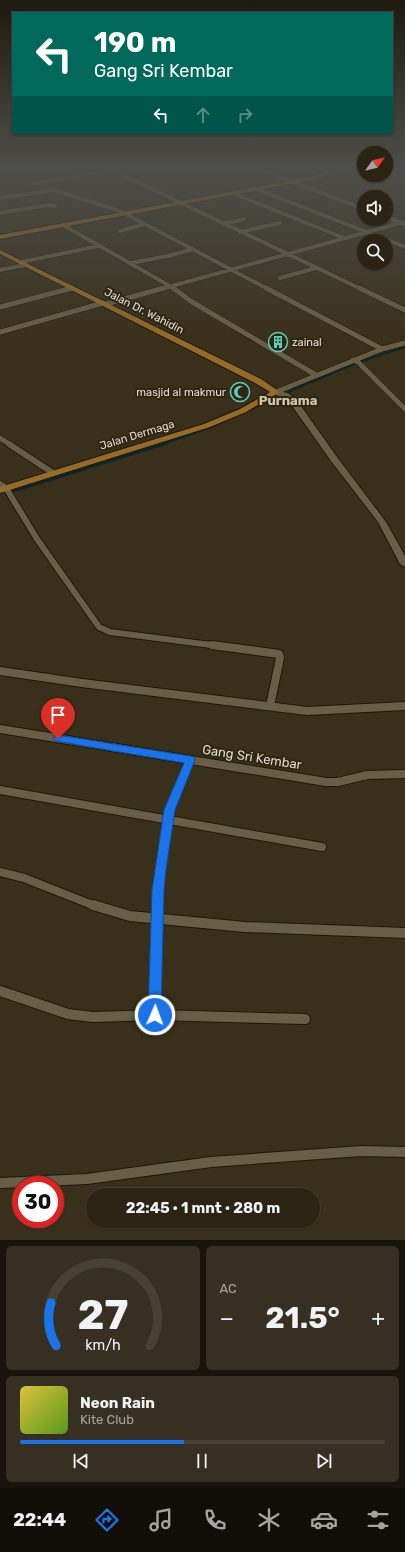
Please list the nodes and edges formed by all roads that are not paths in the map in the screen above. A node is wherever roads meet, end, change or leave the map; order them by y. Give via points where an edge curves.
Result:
1 (63, 225) joint
2 (142, 225) edge
3 (147, 225) edge
4 (225, 225) edge
5 (272, 225) edge
6 (311, 225) edge
7 (348, 225) edge
8 (395, 225) edge
9 (120, 231) dead end
10 (240, 232) junction
11 (366, 232) junction
12 (0, 237) edge
13 (344, 238) junction
14 (99, 246) junction
15 (405, 247) edge
16 (193, 249) junction
17 (1, 253) edge
18 (286, 254) junction
19 (24, 264) junction
20 (131, 264) junction
21 (316, 268) junction
22 (0, 270) edge
23 (232, 270) junction
24 (280, 278) dead end
25 (172, 286) junction
26 (72, 288) junction
27 (104, 303) junction
28 (0, 307) edge
29 (405, 310) edge
30 (0, 332) edge
31 (405, 343) edge
32 (382, 348) junction
33 (353, 360) junction
34 (316, 375) junction
35 (276, 392) junction
36 (405, 409) edge
37 (0, 438) edge
38 (53, 473) junction
39 (2, 487) edge
40 (402, 553) edge
41 (405, 564) edge
42 (0, 671) edge
43 (270, 706) junction
44 (405, 706) edge
45 (0, 729) edge
46 (190, 760) junction
47 (405, 774) edge
48 (0, 790) edge
49 (168, 820) junction
50 (322, 847) dead end
51 (0, 872) edge
52 (158, 919) junction
53 (405, 933) edge
54 (0, 991) edge
55 (155, 1015) junction
56 (305, 1019) dead end
57 (405, 1152) edge
58 (0, 1183) edge

1 - 12 main road
1 - 14 street
2 - 9 street
3 - 16 street
4 - 10 street
5 - 10 street
6 - 13 street
7 - 11 street
8 - 11 street
10 - 18 street
11 - 13 street
11 - 15 street
13 - 18 street
14 - 19 street
14 - 20 street
16 - 20 street
16 - 23 street
17 - 19 main road, Jalan Dr. Wahidin
18 - 21 street
18 - 23 street
19 - 22 street
19 - 26 main road, Jalan Dr. Wahidin
20 - 25 street
21 - 24 street
21 - 29 street
23 - 25 street
23 - 32 street
25 - 27 street
25 - 34 street via 192,302
26 - 27 main road, Jalan Dr. Wahidin
26 - 28 street
27 - 30 street
27 - 35 main road, Jalan Dr. Wahidin
31 - 32 street
32 - 33 street
33 - 34 street
33 - 36 street
34 - 35 street
35 - 38 main road, Jalan Dermaga via 237,412 190,431
35 - 40 street via 286,395 293,401
37 - 38 street
38 - 39 main road, Jalan Dermaga
39 - 43 street via 99,627 110,632 278,654 280,658
40 - 41 street
42 - 43 street
43 - 44 street via 313,711
45 - 46 street, Gang Sri Kembar
46 - 47 street, Gang Sri Kembar via 333,782 367,775
46 - 49 street
48 - 49 street
49 - 50 street
49 - 52 street via 158,890
51 - 52 street via 24,878 101,908 130,916
52 - 53 street via 245,927
52 - 55 street
54 - 55 street via 68,1014 93,1018
55 - 56 street
57 - 58 street via 361,1151 218,1162 87,1179

